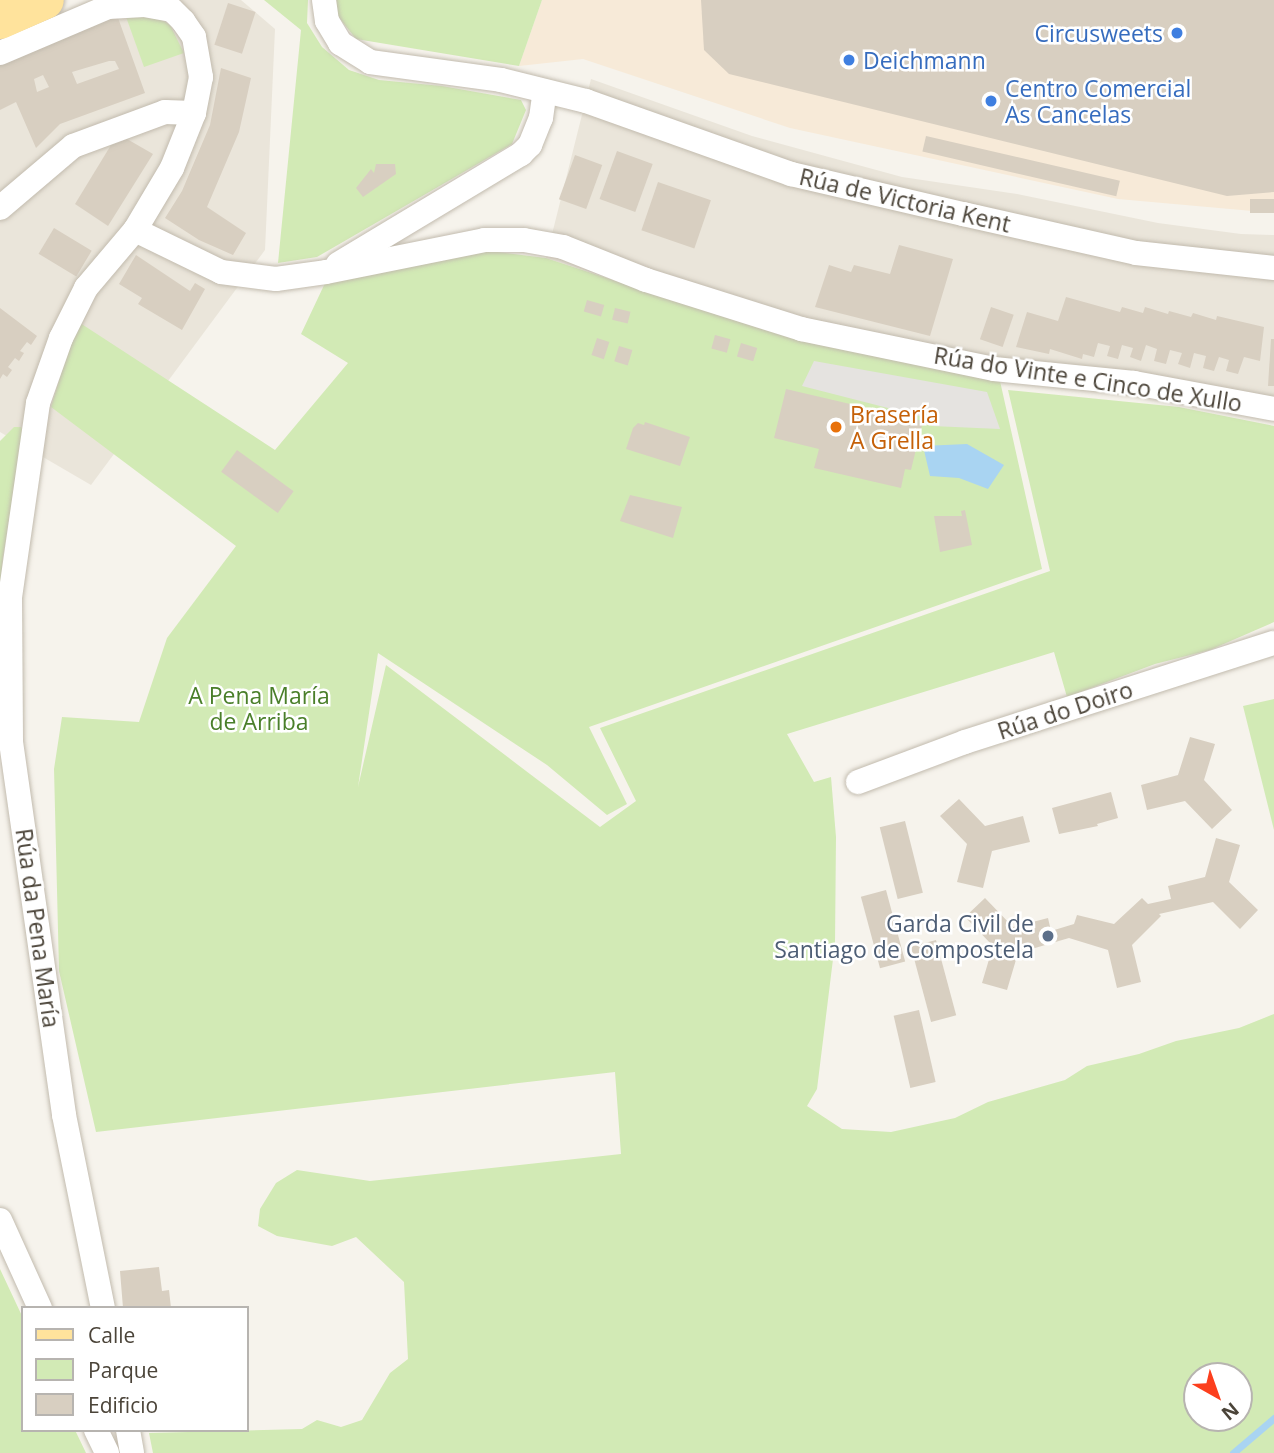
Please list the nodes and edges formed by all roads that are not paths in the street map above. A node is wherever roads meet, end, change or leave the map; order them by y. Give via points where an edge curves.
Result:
1 (45, 0) edge
2 (324, 0) edge
3 (0, 20) edge
4 (0, 53) edge
5 (545, 91) junction
6 (194, 113) junction
7 (0, 208) edge
8 (135, 230) junction
9 (1274, 268) edge
10 (326, 272) junction
11 (1274, 409) edge
12 (1274, 643) edge
13 (858, 782) dead end
14 (0, 1220) edge
15 (39, 1306) edge
16 (103, 1306) edge
17 (97, 1432) edge
18 (128, 1432) edge
19 (107, 1453) edge
20 (132, 1453) edge

1 - 3 main road
2 - 5 street, Rúa de Victoria Kent via 332,32 359,58
4 - 6 street, Rúa da Pena María via 108,7 144,5 172,10 194,37 201,76
5 - 9 street, Rúa de Victoria Kent via 820,182 1136,253
5 - 10 street via 541,118 530,145 520,154
6 - 7 street via 165,113 73,146
6 - 8 street, Rúa da Pena María via 172,168
8 - 10 street, Rúa do Vinte e Cinco de Xullo via 221,272 276,279
8 - 16 street, Rúa da Pena María via 86,288 61,338 38,403 10,597 11,743 64,1115
10 - 11 street, Rúa do Vinte e Cinco de Xullo via 484,240 524,240 563,247 646,280 801,330 994,369 1134,383
12 - 13 street, Rúa do Doiro via 965,742
14 - 15 street
17 - 19 street
18 - 20 street

